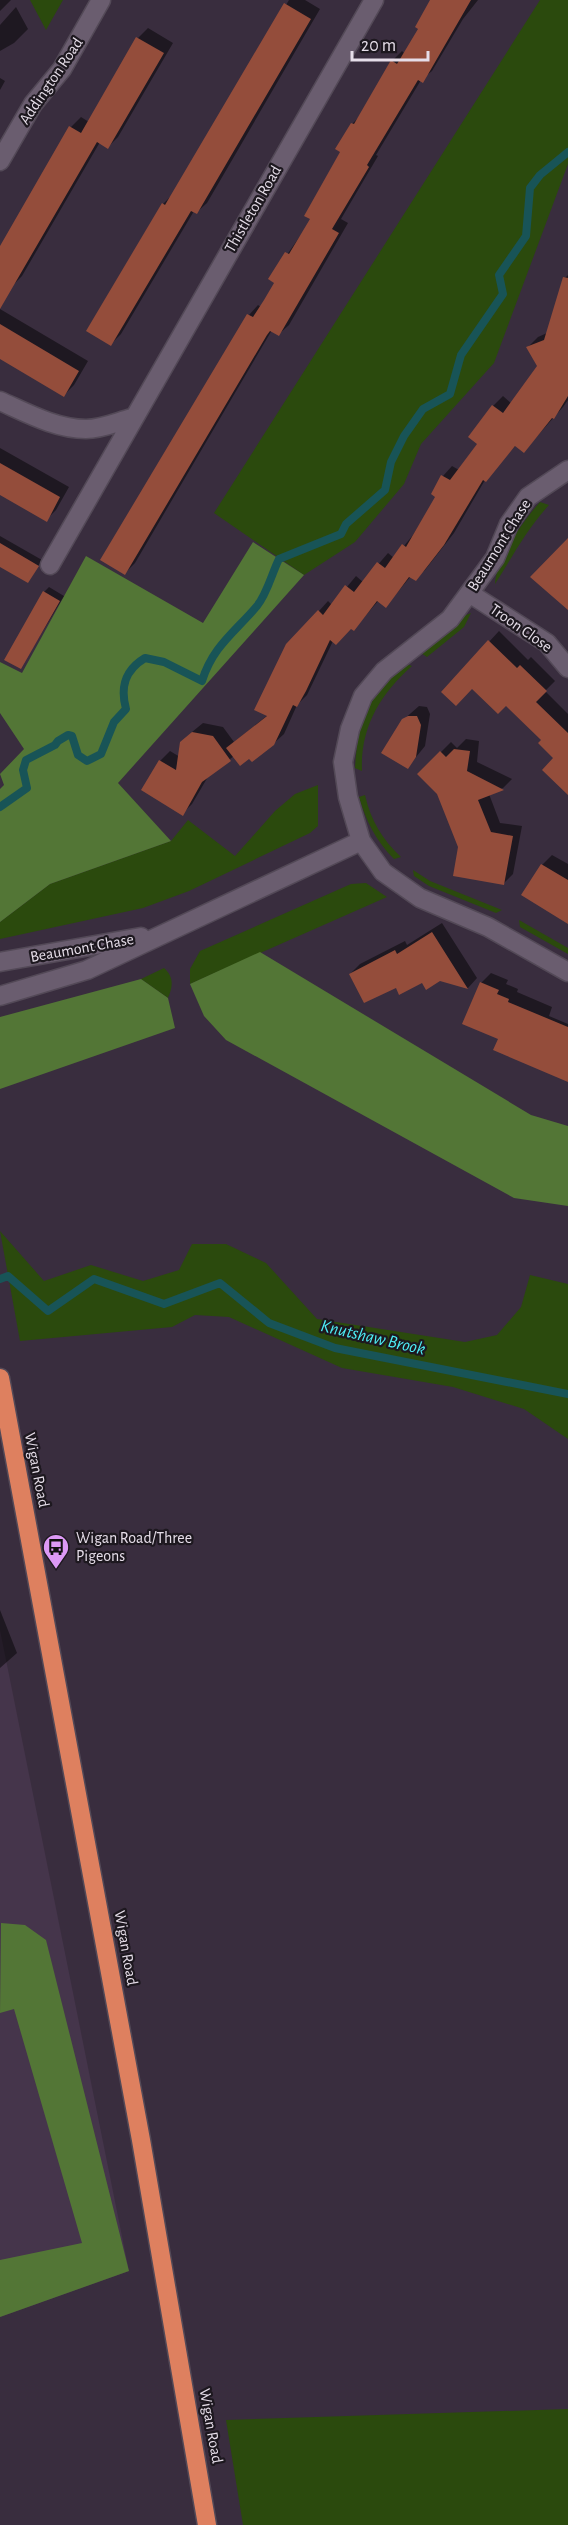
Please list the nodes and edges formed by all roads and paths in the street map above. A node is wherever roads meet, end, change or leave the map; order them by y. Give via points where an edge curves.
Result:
1 (101, 0) edge
2 (374, 0) edge
3 (0, 161) edge
4 (0, 401) edge
5 (132, 418) junction
6 (568, 470) edge
7 (50, 565) dead end
8 (470, 593) junction
9 (568, 668) edge
10 (361, 841) junction
11 (164, 934) junction
12 (0, 962) edge
13 (568, 972) edge
14 (0, 996) edge
15 (0, 1378) edge
16 (207, 2525) edge

1 - 3 street, Addington Road via 62,69 33,104
2 - 5 street, Thistleton Road
4 - 5 street via 68,427 95,428
5 - 7 street, Thistleton Road
6 - 8 street, Beaumont Chase via 528,497 509,524 495,558
8 - 9 street, Troon Close via 547,643
8 - 10 street, Beaumont Chase via 450,619 384,671 363,696 343,762
10 - 11 street, Beaumont Chase
10 - 13 street, Beaumont Chase via 383,872 420,898 488,927
11 - 12 street, Beaumont Chase
11 - 14 street, Beaumont Chase via 87,970
15 - 16 highway, Wigan Road via 137,2117

